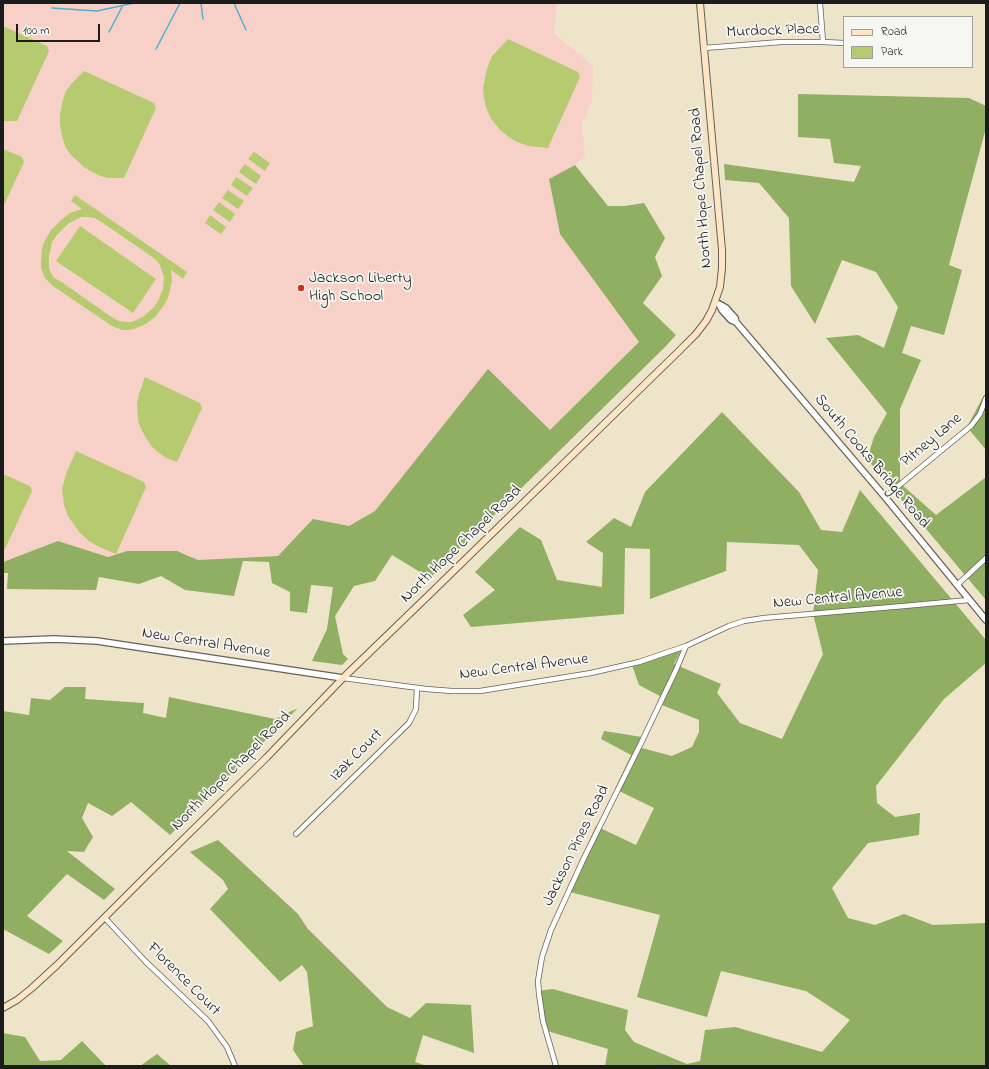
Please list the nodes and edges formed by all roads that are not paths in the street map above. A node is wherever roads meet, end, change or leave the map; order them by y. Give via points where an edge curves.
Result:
1 (700, 3) edge
2 (820, 3) edge
3 (823, 42) junction
4 (843, 43) edge
5 (704, 48) junction
6 (718, 303) junction
7 (986, 398) edge
8 (885, 497) junction
9 (986, 558) edge
10 (957, 585) junction
11 (969, 600) junction
12 (986, 620) edge
13 (3, 641) edge
14 (686, 646) junction
15 (343, 678) junction
16 (417, 688) junction
17 (296, 834) dead end
18 (104, 918) junction
19 (3, 1008) edge
20 (234, 1066) edge
21 (556, 1066) edge

1 - 5 main road, North Hope Chapel Road
2 - 3 street
3 - 4 street, Murdock Place
3 - 5 street, Murdock Place via 781,42
5 - 6 main road, North Hope Chapel Road via 722,250
6 - 8 street, South Cooks Bridge Road
6 - 15 main road, North Hope Chapel Road via 696,334
7 - 8 street, Pitney Lane via 980,414 971,426
8 - 10 street, South Cooks Bridge Road
9 - 10 street
10 - 11 street, South Cooks Bridge Road
11 - 12 street, South Cooks Bridge Road
11 - 14 street, New Central Avenue via 744,621
13 - 15 street, New Central Avenue via 97,641
14 - 16 street, New Central Avenue via 639,662 591,674 480,691
14 - 21 street, Jackson Pines Road via 584,858 551,930 542,957 538,994
15 - 16 street, New Central Avenue
15 - 18 main road, North Hope Chapel Road
16 - 17 street, Izak Court via 416,709 409,723
18 - 19 main road, North Hope Chapel Road via 32,988
18 - 20 street, Florence Court via 208,1021 227,1047

